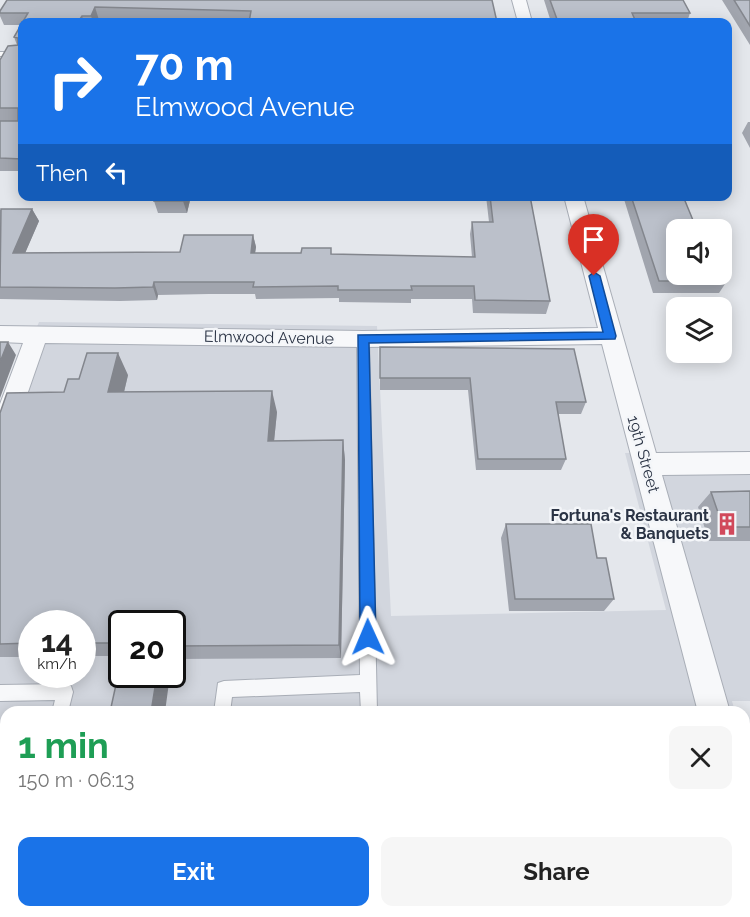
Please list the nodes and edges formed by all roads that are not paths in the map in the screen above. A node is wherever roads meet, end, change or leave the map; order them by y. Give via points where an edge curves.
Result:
1 (519, 0) edge
2 (524, 18) edge
3 (0, 54) edge
4 (18, 54) edge
5 (574, 201) edge
6 (0, 334) edge
7 (37, 335) junction
8 (610, 336) junction
9 (363, 339) junction
10 (0, 438) edge
11 (750, 463) edge
12 (647, 464) junction
13 (369, 682) junction
14 (0, 693) edge
15 (62, 706) edge
16 (223, 706) edge
17 (369, 706) edge
18 (712, 706) edge

1 - 2 street
3 - 4 lane
5 - 8 street, 19th Street
6 - 7 street, Elmwood Avenue
7 - 9 street, Elmwood Avenue
7 - 10 street
8 - 9 street, Elmwood Avenue
8 - 12 street, 19th Street
9 - 13 lane
11 - 12 street
12 - 18 street, 19th Street
13 - 16 lane via 224,689
13 - 17 lane
14 - 15 lane via 65,692

